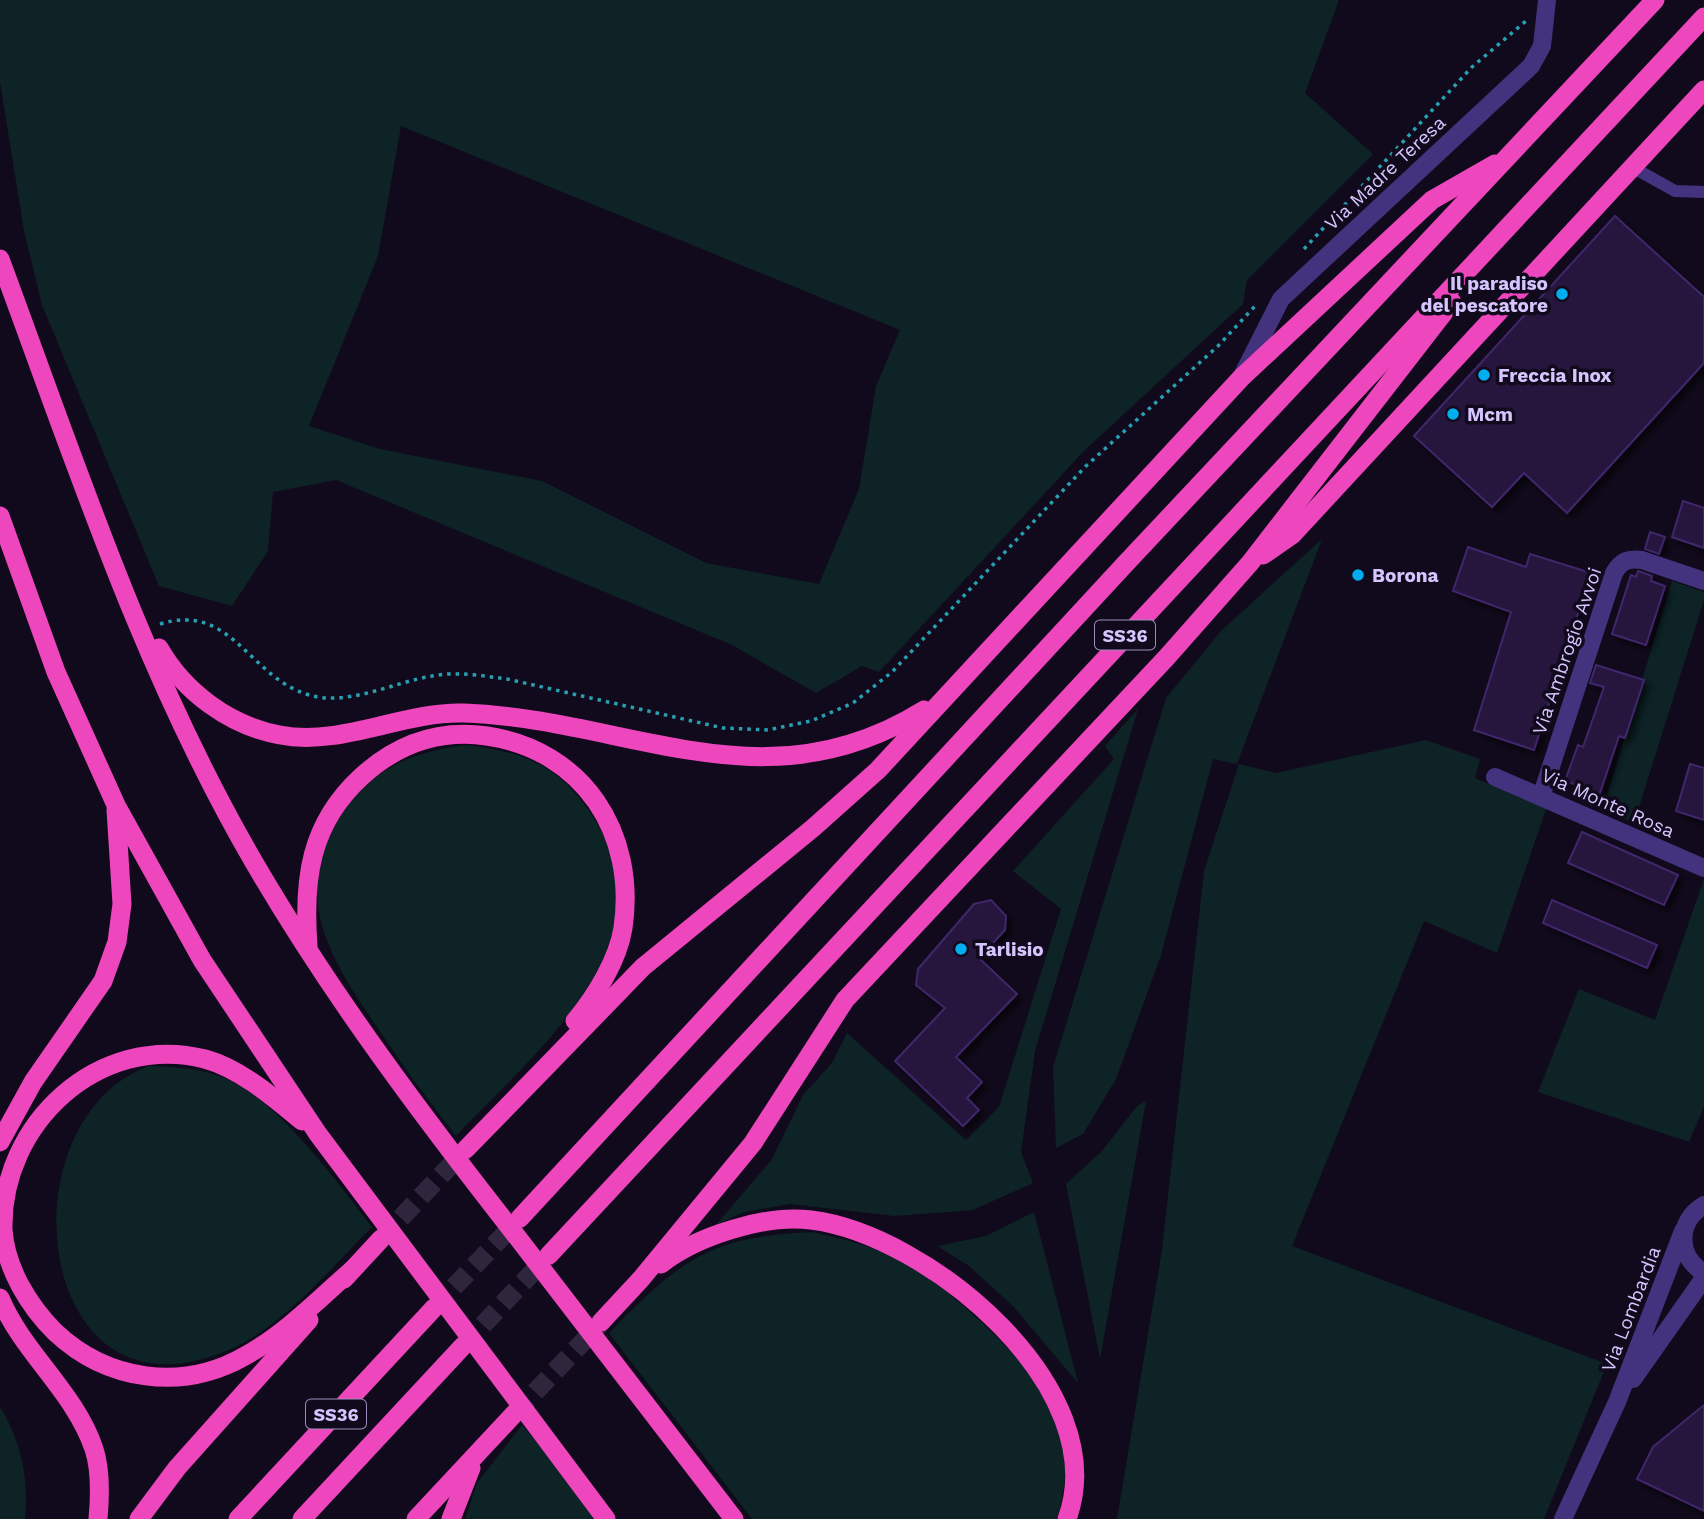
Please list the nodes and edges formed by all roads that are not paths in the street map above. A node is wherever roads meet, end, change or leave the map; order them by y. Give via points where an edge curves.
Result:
1 (1547, 0) edge
2 (1655, 0) edge
3 (1704, 18) edge
4 (1704, 90) edge
5 (1508, 156) junction
6 (1632, 167) junction
7 (1704, 192) edge
8 (1509, 226) junction
9 (0, 259) edge
10 (1242, 377) junction
11 (0, 516) edge
12 (1250, 563) junction
13 (118, 578) junction
14 (1704, 581) edge
15 (948, 695) junction
16 (1495, 777) dead end
17 (1541, 797) junction
18 (116, 805) junction
19 (1704, 868) edge
20 (308, 950) junction
21 (525, 1086) junction
22 (318, 1134) junction
23 (0, 1142) edge
24 (466, 1149) tunnel mouth
25 (1701, 1204) edge
26 (520, 1218) tunnel mouth
27 (1684, 1231) junction
28 (381, 1240) tunnel mouth
29 (549, 1255) tunnel mouth
30 (352, 1270) junction
31 (1704, 1275) edge
32 (641, 1279) junction
33 (0, 1298) edge
34 (434, 1308) tunnel mouth
35 (601, 1322) tunnel mouth
36 (463, 1346) tunnel mouth
37 (1617, 1402) junction
38 (515, 1413) tunnel mouth
39 (478, 1454) junction
40 (97, 1519) edge
41 (139, 1519) edge
42 (238, 1519) edge
43 (302, 1519) edge
44 (416, 1519) edge
45 (451, 1519) edge
46 (606, 1519) edge
47 (734, 1519) edge
48 (1067, 1519) edge
49 (1563, 1519) edge

1 - 10 street, Via Madre Teresa via 1542,46 1531,66 1281,299
2 - 5 highway, SS36
3 - 8 highway, SS36
4 - 6 highway
5 - 10 highway via 1432,200
5 - 26 highway, SS36
6 - 7 lane via 1675,191
6 - 12 highway via 1292,535
8 - 12 highway
8 - 29 highway, SS36
9 - 13 highway
10 - 15 highway
11 - 18 highway via 56,672
12 - 32 highway via 845,1000 753,1143
13 - 15 highway via 170,668 203,700 243,724 281,736 322,737 460,713 498,715 706,753 750,758 808,756 895,729
13 - 20 highway via 171,701 253,862
14 - 17 street, Via Ambrogio Avvoi via 1642,560 1620,564
15 - 21 highway via 878,770 643,967
16 - 17 street, Via Monte Rosa
17 - 19 street, Via Monte Rosa
18 - 22 highway via 202,960
18 - 23 highway via 121,904 117,942 103,981 33,1083
20 - 21 highway via 304,903 308,866 323,825 346,790 383,757 425,737 470,733 508,739 546,754 580,779 603,812 620,850 626,887 622,931 607,972 588,1005
20 - 47 highway via 411,1100
21 - 24 highway
22 - 30 highway via 247,1079 205,1059 164,1055 122,1060 80,1079 47,1107 19,1148 5,1188 3,1232 14,1274 37,1314 74,1350 117,1372 160,1378 211,1371 245,1356 293,1322
22 - 46 highway
25 - 27 street, Via Lombardia
27 - 31 street, Via Lombardia via 1688,1258
27 - 37 street, Via Lombardia
28 - 30 highway
30 - 41 highway via 177,1468
31 - 37 street, Via Lombardia
32 - 35 highway
32 - 48 highway via 676,1252 768,1222 809,1219 862,1230 914,1256 964,1294 1021,1349 1052,1391 1067,1431 1073,1465
33 - 40 highway via 10,1323 74,1409 94,1450 100,1497
34 - 42 highway, SS36
36 - 43 highway, SS36
37 - 49 street, Via Lombardia
38 - 39 highway
39 - 44 highway
39 - 45 highway

